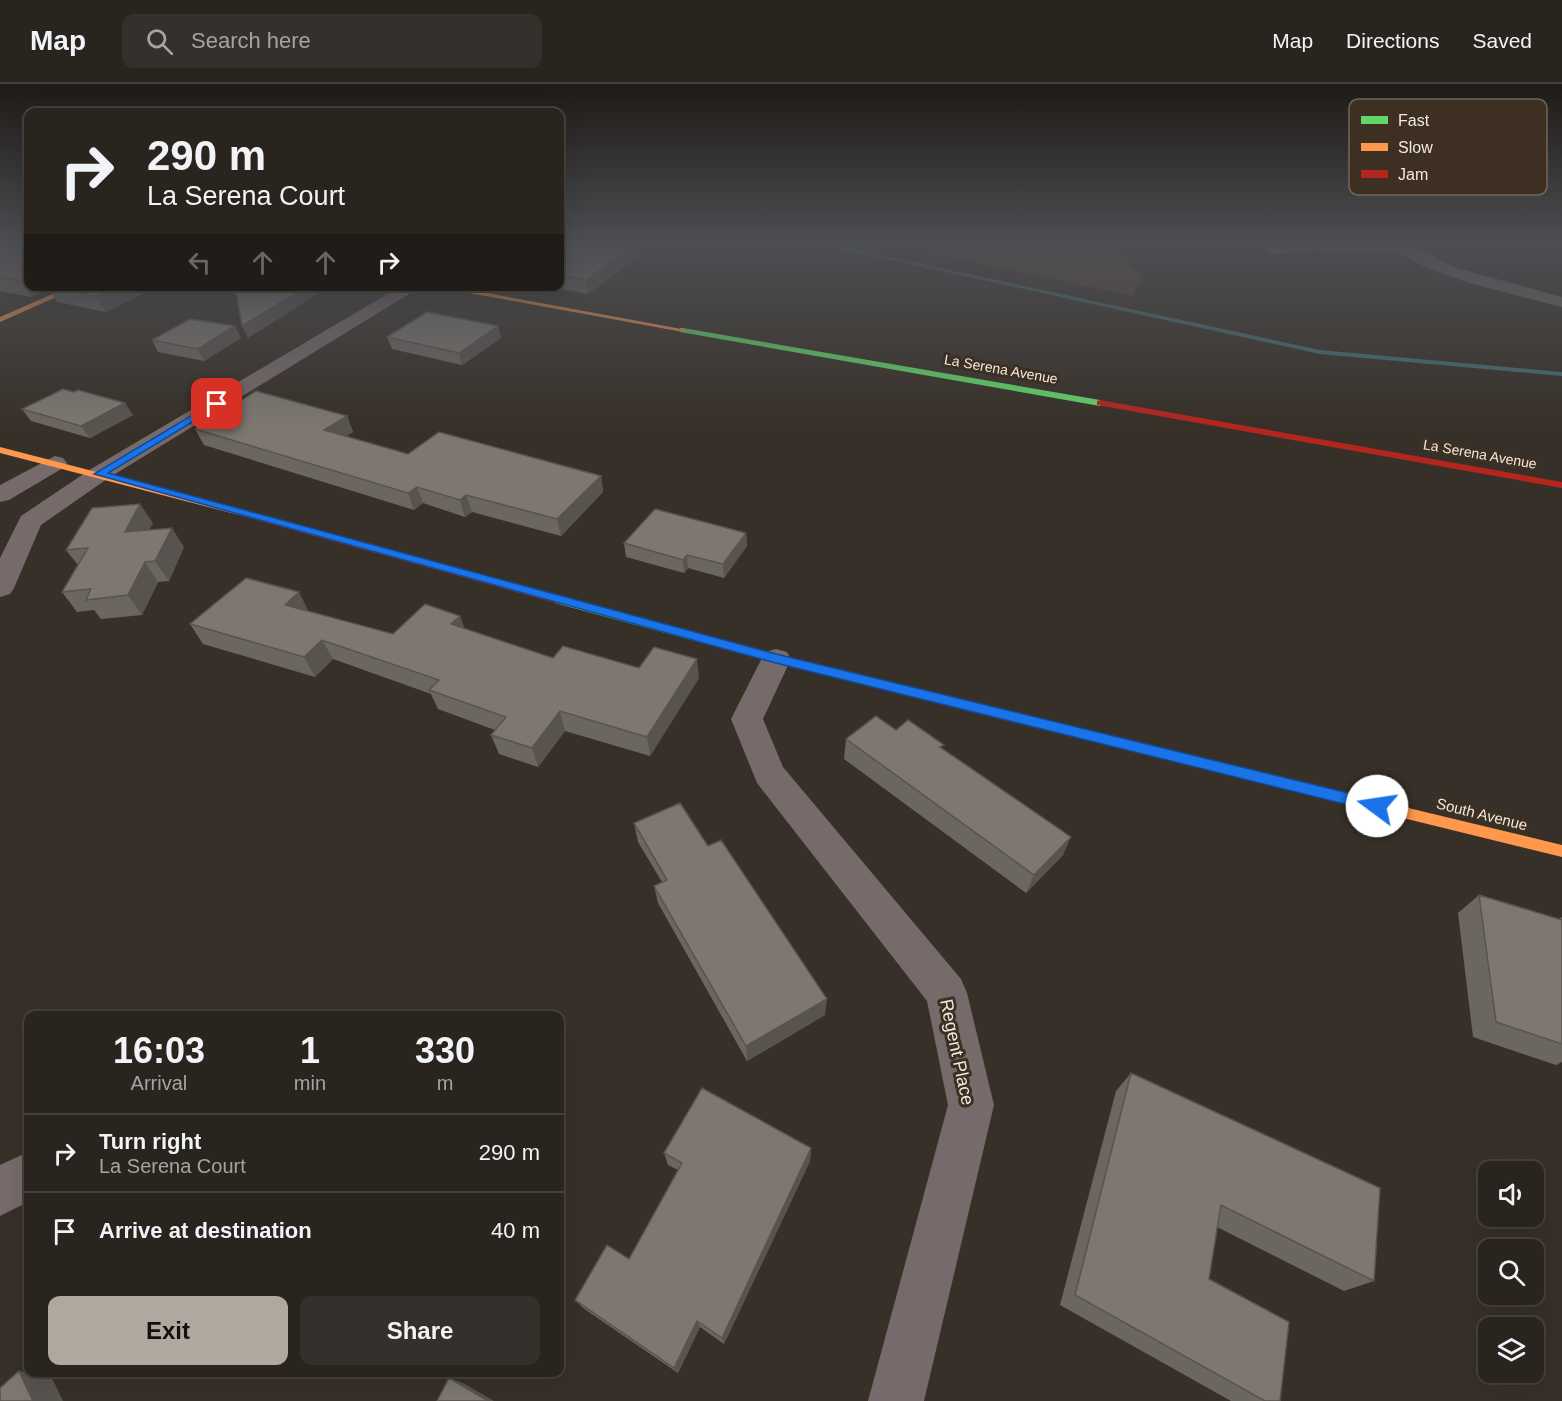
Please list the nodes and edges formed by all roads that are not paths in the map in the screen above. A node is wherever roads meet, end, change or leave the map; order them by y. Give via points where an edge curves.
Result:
1 (36, 304) edge
2 (383, 304) edge
3 (539, 304) edge
4 (0, 320) edge
5 (0, 450) edge
6 (55, 463) junction
7 (99, 474) junction
8 (1562, 485) edge
9 (0, 495) edge
10 (0, 588) edge
11 (776, 659) junction
12 (1562, 851) edge
13 (24, 1178) edge
14 (0, 1192) edge
15 (896, 1401) edge

1 - 4 street
2 - 7 street
3 - 8 street, La Serena Avenue
5 - 6 street, South Avenue
6 - 7 street, South Avenue
6 - 9 street
7 - 10 street via 30,521
7 - 11 street, South Avenue
11 - 12 street, South Avenue
11 - 15 street, Regent Place via 747,719 769,774 945,993 971,1105
13 - 14 street

